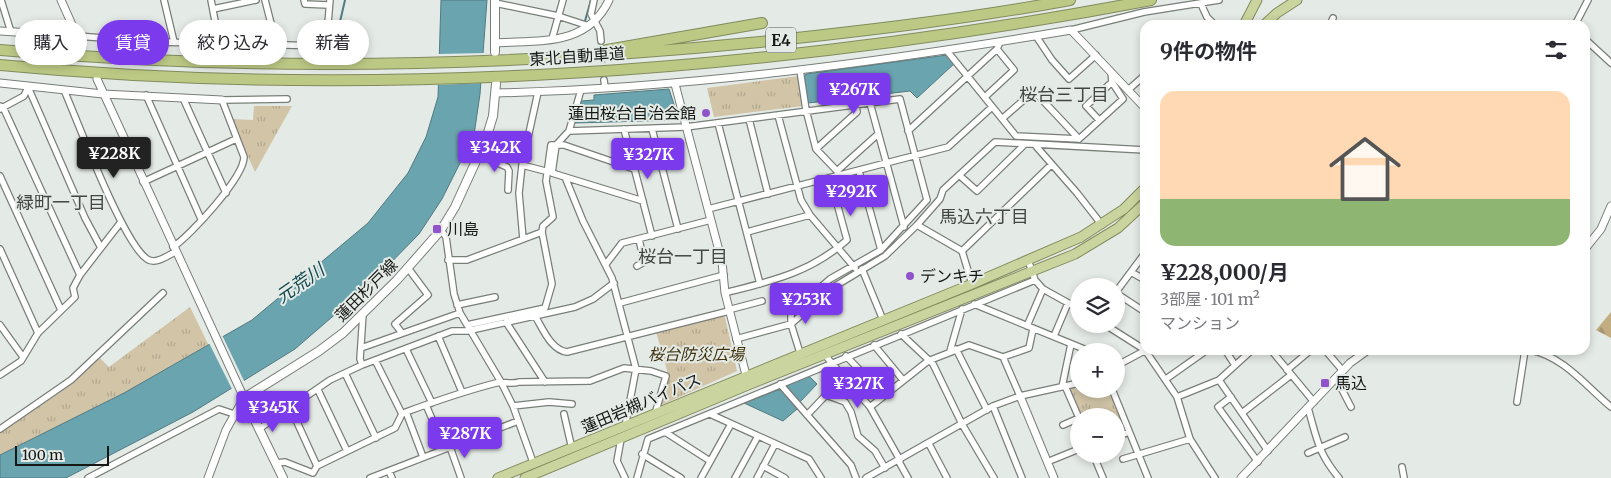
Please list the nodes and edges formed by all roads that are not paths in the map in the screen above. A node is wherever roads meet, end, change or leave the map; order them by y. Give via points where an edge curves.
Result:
1 (1, 0) edge
2 (61, 0) edge
3 (164, 0) edge
4 (211, 0) edge
5 (256, 0) edge
6 (265, 0) edge
7 (304, 0) edge
8 (563, 0) edge
9 (594, 0) edge
10 (609, 0) edge
11 (1070, 0) edge
12 (1151, 0) edge
13 (1219, 0) edge
14 (1257, 0) edge
15 (1297, 0) edge
16 (1588, 0) edge
17 (495, 2) edge
18 (329, 3) edge
19 (1201, 4) junction
20 (213, 9) junction
21 (558, 16) junction
22 (70, 20) edge
23 (215, 20) edge
24 (270, 20) edge
25 (1210, 20) edge
26 (1247, 20) edge
27 (1269, 20) edge
28 (1578, 20) edge
29 (596, 21) junction
30 (762, 23) dead end
31 (589, 26) junction
32 (1071, 30) junction
33 (0, 31) edge
34 (11, 32) junction
35 (15, 32) edge
36 (1036, 36) junction
37 (87, 37) edge
38 (552, 40) junction
39 (601, 41) tunnel mouth
40 (174, 42) junction
41 (179, 42) edge
42 (1000, 42) junction
43 (495, 43) junction
44 (287, 44) edge
45 (1590, 44) edge
46 (997, 49) junction
47 (0, 50) edge
48 (948, 51) junction
49 (1096, 55) junction
50 (493, 57) junction
51 (572, 57) junction
52 (1611, 63) edge
53 (0, 65) edge
54 (800, 70) junction
55 (1111, 72) junction
56 (968, 76) junction
57 (97, 79) dead end
58 (1140, 79) edge
59 (493, 80) junction
60 (604, 80) tunnel mouth
61 (1112, 82) junction
62 (0, 83) edge
63 (675, 84) junction
64 (28, 87) junction
65 (605, 88) junction
66 (64, 90) junction
67 (580, 90) junction
68 (1128, 90) junction
69 (538, 92) junction
70 (496, 93) junction
71 (103, 94) junction
72 (146, 95) junction
73 (986, 96) junction
74 (183, 98) junction
75 (287, 99) dead end
76 (222, 100) junction
77 (870, 103) junction
78 (1140, 103) edge
79 (856, 104) junction
80 (992, 106) junction
81 (1, 107) edge
82 (806, 110) junction
83 (778, 115) junction
84 (1003, 118) junction
85 (749, 119) junction
86 (1099, 120) junction
87 (718, 123) junction
88 (686, 127) junction
89 (624, 129) junction
90 (652, 129) junction
91 (569, 131) junction
92 (908, 131) junction
93 (878, 134) junction
94 (1030, 137) junction
95 (236, 139) junction
96 (1079, 139) junction
97 (556, 145) junction
98 (1030, 145) junction
99 (816, 149) junction
100 (1140, 150) edge
101 (207, 153) junction
102 (479, 155) junction
103 (915, 156) junction
104 (886, 164) junction
105 (1051, 164) junction
106 (522, 165) junction
107 (177, 167) junction
108 (634, 170) junction
109 (859, 171) junction
110 (550, 172) junction
111 (838, 174) junction
112 (959, 175) junction
113 (0, 176) edge
114 (565, 177) junction
115 (830, 178) junction
116 (508, 179) junction
117 (521, 180) junction
118 (143, 182) junction
119 (796, 187) junction
120 (508, 190) dead end
121 (1140, 192) edge
122 (226, 193) junction
123 (768, 194) junction
124 (643, 201) junction
125 (738, 202) junction
126 (1611, 206) edge
127 (1140, 208) edge
128 (708, 210) junction
129 (810, 215) junction
130 (201, 219) junction
131 (711, 220) junction
132 (121, 222) junction
133 (917, 225) junction
134 (1102, 225) junction
135 (904, 227) junction
136 (678, 229) junction
137 (441, 230) junction
138 (542, 232) junction
139 (747, 232) junction
140 (652, 236) junction
141 (523, 239) junction
142 (640, 239) junction
143 (1590, 243) edge
144 (100, 246) junction
145 (839, 247) junction
146 (174, 249) junction
147 (0, 250) edge
148 (881, 250) junction
149 (962, 251) junction
150 (448, 260) junction
151 (1028, 260) junction
152 (1140, 260) edge
153 (606, 264) junction
154 (636, 266) dead end
155 (853, 266) junction
156 (408, 268) junction
157 (860, 271) junction
158 (1131, 272) junction
159 (80, 275) junction
160 (724, 275) junction
161 (1034, 276) junction
162 (1140, 277) edge
163 (1125, 280) edge
164 (614, 283) junction
165 (760, 284) junction
166 (972, 284) junction
167 (1043, 289) junction
168 (163, 293) dead end
169 (725, 293) junction
170 (495, 297) dead end
171 (1125, 299) edge
172 (762, 301) dead end
173 (620, 303) junction
174 (1068, 303) joint
175 (974, 304) junction
176 (457, 305) junction
177 (962, 309) junction
178 (1140, 309) edge
179 (61, 310) junction
180 (729, 310) junction
181 (460, 313) junction
182 (363, 314) junction
183 (535, 316) junction
184 (884, 320) junction
185 (506, 322) junction
186 (790, 324) junction
187 (0, 325) edge
188 (468, 327) junction
189 (1030, 327) junction
190 (38, 333) junction
191 (402, 333) junction
192 (1118, 333) edge
193 (901, 334) junction
194 (438, 336) junction
195 (628, 336) junction
196 (1054, 336) junction
197 (736, 339) junction
198 (1070, 344) edge
199 (874, 345) junction
200 (1140, 347) edge
201 (361, 348) junction
202 (406, 349) junction
203 (1070, 349) edge
204 (953, 350) junction
205 (800, 353) junction
206 (1140, 353) edge
207 (824, 354) junction
208 (1149, 355) edge
209 (1200, 355) edge
210 (1229, 355) edge
211 (1246, 355) edge
212 (1275, 355) edge
213 (1305, 355) edge
214 (1329, 355) edge
215 (1362, 355) edge
216 (1523, 355) edge
217 (1548, 355) edge
218 (846, 356) junction
219 (23, 357) junction
220 (1003, 357) junction
221 (375, 360) junction
222 (1125, 360) edge
223 (928, 361) junction
224 (831, 363) junction
225 (1236, 364) junction
226 (362, 366) junction
227 (636, 369) junction
228 (1287, 370) junction
229 (1343, 371) junction
230 (345, 373) junction
231 (0, 375) edge
232 (1291, 375) junction
233 (1336, 378) junction
234 (1166, 379) junction
235 (747, 380) junction
236 (903, 380) junction
237 (1219, 380) junction
238 (501, 382) junction
239 (545, 382) junction
240 (780, 384) junction
241 (1070, 385) edge
242 (1063, 386) junction
243 (318, 390) junction
244 (462, 392) junction
245 (242, 395) junction
246 (884, 395) junction
247 (1020, 396) junction
248 (1177, 397) junction
249 (1231, 397) junction
250 (1116, 398) edge
251 (1314, 402) junction
252 (1517, 402) dead end
253 (429, 404) junction
254 (572, 404) dead end
255 (513, 406) junction
256 (993, 406) junction
257 (870, 407) junction
258 (1351, 407) dead end
259 (1611, 407) edge
260 (1074, 408) edge
261 (1308, 408) junction
262 (291, 409) junction
263 (987, 410) junction
264 (404, 413) junction
265 (1242, 413) junction
266 (234, 414) junction
267 (564, 414) dead end
268 (655, 414) junction
269 (710, 414) junction
270 (807, 415) junction
271 (518, 421) junction
272 (1070, 422) edge
273 (731, 424) junction
274 (962, 424) junction
275 (1063, 425) dead end
276 (625, 427) junction
277 (0, 429) edge
278 (259, 429) junction
279 (665, 432) junction
280 (1129, 432) junction
281 (1125, 434) edge
282 (758, 436) junction
283 (1345, 437) dead end
284 (376, 438) junction
285 (621, 439) junction
286 (1190, 439) junction
287 (775, 444) junction
288 (929, 444) junction
289 (448, 448) junction
290 (572, 449) junction
291 (1320, 449) junction
292 (347, 451) junction
293 (1268, 451) junction
294 (1070, 453) edge
295 (642, 454) junction
296 (1138, 454) junction
297 (1308, 454) dead end
298 (423, 458) junction
299 (1125, 458) edge
300 (899, 460) junction
301 (710, 461) junction
302 (1047, 462) junction
303 (1258, 462) junction
304 (1097, 463) edge
305 (276, 464) junction
306 (317, 466) junction
307 (763, 466) junction
308 (1402, 467) dead end
309 (885, 468) junction
310 (389, 470) junction
311 (537, 472) edge
312 (99, 475) edge
313 (635, 477) edge
314 (88, 478) edge
315 (208, 478) edge
316 (283, 478) edge
317 (370, 478) edge
318 (392, 478) edge
319 (461, 478) edge
320 (498, 478) edge
321 (525, 478) edge
322 (625, 478) edge
323 (681, 478) edge
324 (701, 478) edge
325 (735, 478) edge
326 (757, 478) edge
327 (785, 478) edge
328 (821, 478) edge
329 (856, 478) edge
330 (866, 478) edge
331 (908, 478) edge
332 (947, 478) edge
333 (994, 478) edge
334 (1022, 478) edge
335 (1054, 478) edge
336 (1103, 478) edge
337 (1148, 478) edge
338 (1215, 478) edge
339 (1241, 478) edge
340 (1339, 478) edge
341 (1404, 478) edge

1 - 34 street
2 - 22 street
3 - 40 street
4 - 20 street
5 - 20 street
6 - 24 street
7 - 18 street via 305,4
8 - 21 street
9 - 29 street via 591,14
10 - 29 street
11 - 51 highway, 東北自動車道 / E4 via 845,33
12 - 59 highway, 東北自動車道 / E4 via 974,30 804,52
13 - 19 street
14 - 26 highway
15 - 27 highway
16 - 28 street
17 - 21 street
17 - 43 main road
18 - 44 street via 326,46
19 - 25 street
19 - 32 street via 1143,10
20 - 23 street
21 - 31 street
21 - 38 street
29 - 31 street
29 - 39 street
30 - 51 highway
31 - 38 street via 577,34
32 - 36 street
32 - 49 street
33 - 34 street
34 - 35 street
36 - 42 street
36 - 49 street via 1070,79
37 - 40 street
38 - 43 street
40 - 41 street
42 - 46 street
42 - 48 street
43 - 50 main road
45 - 52 street
46 - 56 street
46 - 73 street via 1014,70
47 - 50 highway, 東北自動車道 / E4 via 209,63 388,64
48 - 54 street
48 - 56 street
49 - 55 street
50 - 51 highway, 東北自動車道 / E4
53 - 59 highway, 東北自動車道 / E4 via 239,79
54 - 63 street
54 - 82 street
55 - 61 street
55 - 68 street
56 - 73 street
56 - 92 street
57 - 71 street
58 - 68 street
59 - 70 main road, 蓮田杉戸線
60 - 65 street
61 - 86 street via 1123,99
61 - 86 street via 1086,106
62 - 64 street
63 - 65 street
63 - 88 street
64 - 66 street
64 - 81 street via 24,96
64 - 144 street
65 - 67 street
66 - 71 street
66 - 132 street
67 - 69 street
67 - 91 street
68 - 78 street
69 - 70 street
69 - 106 street
70 - 102 main road, 蓮田杉戸線 via 490,127
71 - 72 street
71 - 118 street
72 - 74 street
72 - 107 street
73 - 80 street
74 - 76 street
74 - 101 street
75 - 76 street
76 - 95 street
77 - 79 street
77 - 92 street via 900,98
77 - 93 street
79 - 82 street
79 - 99 street via 857,112
80 - 84 street
80 - 103 street via 948,147
81 - 159 street
82 - 83 street
82 - 99 street
83 - 85 street
83 - 119 street
84 - 94 street via 1016,136
84 - 96 street via 1034,91
85 - 87 street
85 - 123 street
86 - 96 street
87 - 88 street
87 - 125 street
88 - 90 street
88 - 128 street
89 - 90 street
89 - 91 street
89 - 108 street
90 - 136 street
91 - 97 street
92 - 103 street
93 - 104 street
93 - 111 street
94 - 96 street
94 - 98 street
95 - 101 street
95 - 122 street via 244,157 244,166
97 - 108 street
97 - 110 street
98 - 100 street
98 - 105 street
98 - 112 street via 995,142
98 - 112 street via 977,191
99 - 111 street
101 - 107 street
101 - 122 street
102 - 116 street via 507,167
102 - 137 main road, 蓮田杉戸線
103 - 104 street
103 - 135 street via 927,200
104 - 109 street
104 - 135 street
105 - 134 street
105 - 149 street
106 - 110 street
106 - 117 street
107 - 118 street
107 - 130 street
108 - 124 street
109 - 111 street
109 - 148 street
110 - 114 street
110 - 138 street via 546,181 553,217
111 - 115 street
112 - 133 street via 942,190 940,199
113 - 179 street
114 - 124 street
114 - 153 street
115 - 119 street
115 - 145 street via 847,240
116 - 117 street
116 - 120 street
117 - 141 street
118 - 146 street
119 - 123 street
119 - 129 street
121 - 134 highway, 蓮田岩槻バイパス
122 - 130 street
123 - 125 street
124 - 140 street
125 - 128 street
125 - 139 street
126 - 143 street via 1601,229
127 - 161 highway, 蓮田岩槻バイパス via 1095,244
128 - 131 street
129 - 139 street
129 - 145 street
130 - 146 street
131 - 136 street
131 - 160 street
132 - 144 street
132 - 146 street via 147,260 155,261
133 - 149 street
133 - 157 street via 885,256
134 - 151 highway, 蓮田岩槻バイパス
135 - 148 street
136 - 140 street
137 - 150 street via 446,237
137 - 156 main road, 蓮田杉戸線
138 - 141 street
138 - 188 street via 552,284 545,308
139 - 165 street
140 - 142 street
141 - 150 street via 467,260
142 - 153 street via 622,243
142 - 154 street via 644,262
144 - 159 street
145 - 155 street
145 - 165 street via 814,265
146 - 245 street
147 - 190 street
148 - 155 street
149 - 166 street
150 - 176 street
151 - 161 street
151 - 166 highway, 蓮田岩槻バイパス
152 - 158 street
153 - 164 street
155 - 157 street
155 - 186 street via 830,279 791,313
156 - 182 main road, 蓮田杉戸線
156 - 191 street via 428,295 395,324
157 - 184 street
157 - 186 street via 832,288
158 - 162 street
158 - 163 street
159 - 179 street via 73,288 75,296
160 - 169 street
160 - 173 street
161 - 167 street
161 - 175 street
161 - 207 highway, 蓮田岩槻バイパス
164 - 173 street
164 - 183 street via 593,299 575,307
165 - 169 street
166 - 184 highway, 蓮田岩槻バイパス
167 - 174 street
167 - 189 street
168 - 277 street via 71,380
169 - 180 street
170 - 176 street
171 - 178 street
172 - 180 street
173 - 195 street
174 - 196 street
175 - 177 street
175 - 189 street
176 - 181 street
177 - 193 street
177 - 204 street
179 - 190 street
180 - 195 street
180 - 197 street
181 - 188 street
181 - 191 street
182 - 201 street
182 - 245 main road, 蓮田杉戸線 via 319,351
183 - 185 street
183 - 195 street via 560,351 577,350
184 - 205 highway, 蓮田岩槻バイパス
185 - 188 street
185 - 239 street
186 - 197 street
186 - 205 street
187 - 219 street
188 - 194 street
188 - 238 street
189 - 196 street
189 - 220 street via 1029,348
190 - 219 street
191 - 201 street
192 - 200 street
193 - 199 street
193 - 223 street
194 - 202 street
194 - 244 street
195 - 227 street
196 - 198 street
197 - 235 street
199 - 218 street
199 - 236 street
201 - 226 street
202 - 221 street
202 - 253 street
203 - 242 street
204 - 220 street via 969,345
204 - 223 street
204 - 263 street
205 - 235 highway, 蓮田岩槻バイパス
206 - 222 street
207 - 224 street
207 - 235 highway, 蓮田岩槻バイパス
208 - 234 street
209 - 234 street
210 - 225 street
211 - 225 street
212 - 228 street
213 - 228 street
214 - 229 street
215 - 229 street
216 - 252 street
217 - 259 street
218 - 224 street
218 - 246 street
219 - 231 street
220 - 247 street
221 - 226 street
221 - 264 street
223 - 236 street
223 - 274 street via 933,364
224 - 240 street
224 - 257 street
225 - 237 street
226 - 230 street
227 - 239 street via 624,368 590,381
227 - 268 street via 666,376
227 - 276 street
228 - 232 street
229 - 233 street
230 - 243 street
230 - 284 street
232 - 251 street
232 - 265 street
233 - 251 street
233 - 258 street
234 - 248 street
235 - 268 highway, 蓮田岩槻バイパス
235 - 285 highway, 蓮田岩槻バイパス
236 - 246 street
237 - 248 street
237 - 249 street
238 - 239 street
238 - 244 street
238 - 255 street
240 - 269 street
240 - 270 street
241 - 242 street
242 - 247 street
242 - 260 street
243 - 262 street
243 - 292 street
244 - 253 street
245 - 266 street
245 - 278 main road
246 - 257 street
247 - 256 street
247 - 302 street
248 - 286 street
249 - 265 street
249 - 303 street via 1218,407
250 - 280 street
251 - 261 street
253 - 264 street
253 - 289 street
254 - 255 street via 549,402
255 - 271 street
256 - 263 street
256 - 334 street
257 - 300 street
261 - 291 street
261 - 293 street
262 - 278 street
262 - 306 street
263 - 274 street
264 - 284 street via 395,428
264 - 298 street
265 - 293 street
266 - 312 street via 219,409
266 - 315 street
267 - 290 street
268 - 276 highway, 蓮田岩槻バイパス
269 - 273 street
269 - 279 street
270 - 309 street via 826,395 845,402 858,436 875,451
270 - 329 street via 851,464
271 - 289 street
271 - 311 street
272 - 275 street
273 - 282 street
273 - 301 street
274 - 288 street
274 - 333 street
276 - 290 highway, 蓮田岩槻バイパス
278 - 305 main road
279 - 295 street via 648,439
279 - 301 street
280 - 281 street
280 - 296 street
282 - 287 street
282 - 325 street
283 - 291 street
284 - 292 street
285 - 311 highway, 蓮田岩槻バイパス
285 - 322 street via 617,462
286 - 296 street
286 - 338 street
287 - 307 street
287 - 328 street via 809,459
288 - 300 street
288 - 332 street
289 - 298 street
289 - 319 street
290 - 311 highway, 蓮田岩槻バイパス
291 - 297 street
291 - 340 street via 1325,462
292 - 306 street
293 - 303 street
294 - 302 street
295 - 313 street
295 - 323 street
296 - 299 street
296 - 337 street
298 - 310 street
300 - 309 street
300 - 331 street
301 - 324 street
302 - 335 street
303 - 339 street
304 - 336 street
305 - 306 street via 285,462 312,473
305 - 316 main road
307 - 326 street
307 - 327 street
308 - 341 street
309 - 330 street
310 - 317 street
310 - 318 street
311 - 320 highway, 蓮田岩槻バイパス
311 - 321 highway, 蓮田岩槻バイパス
312 - 314 street

